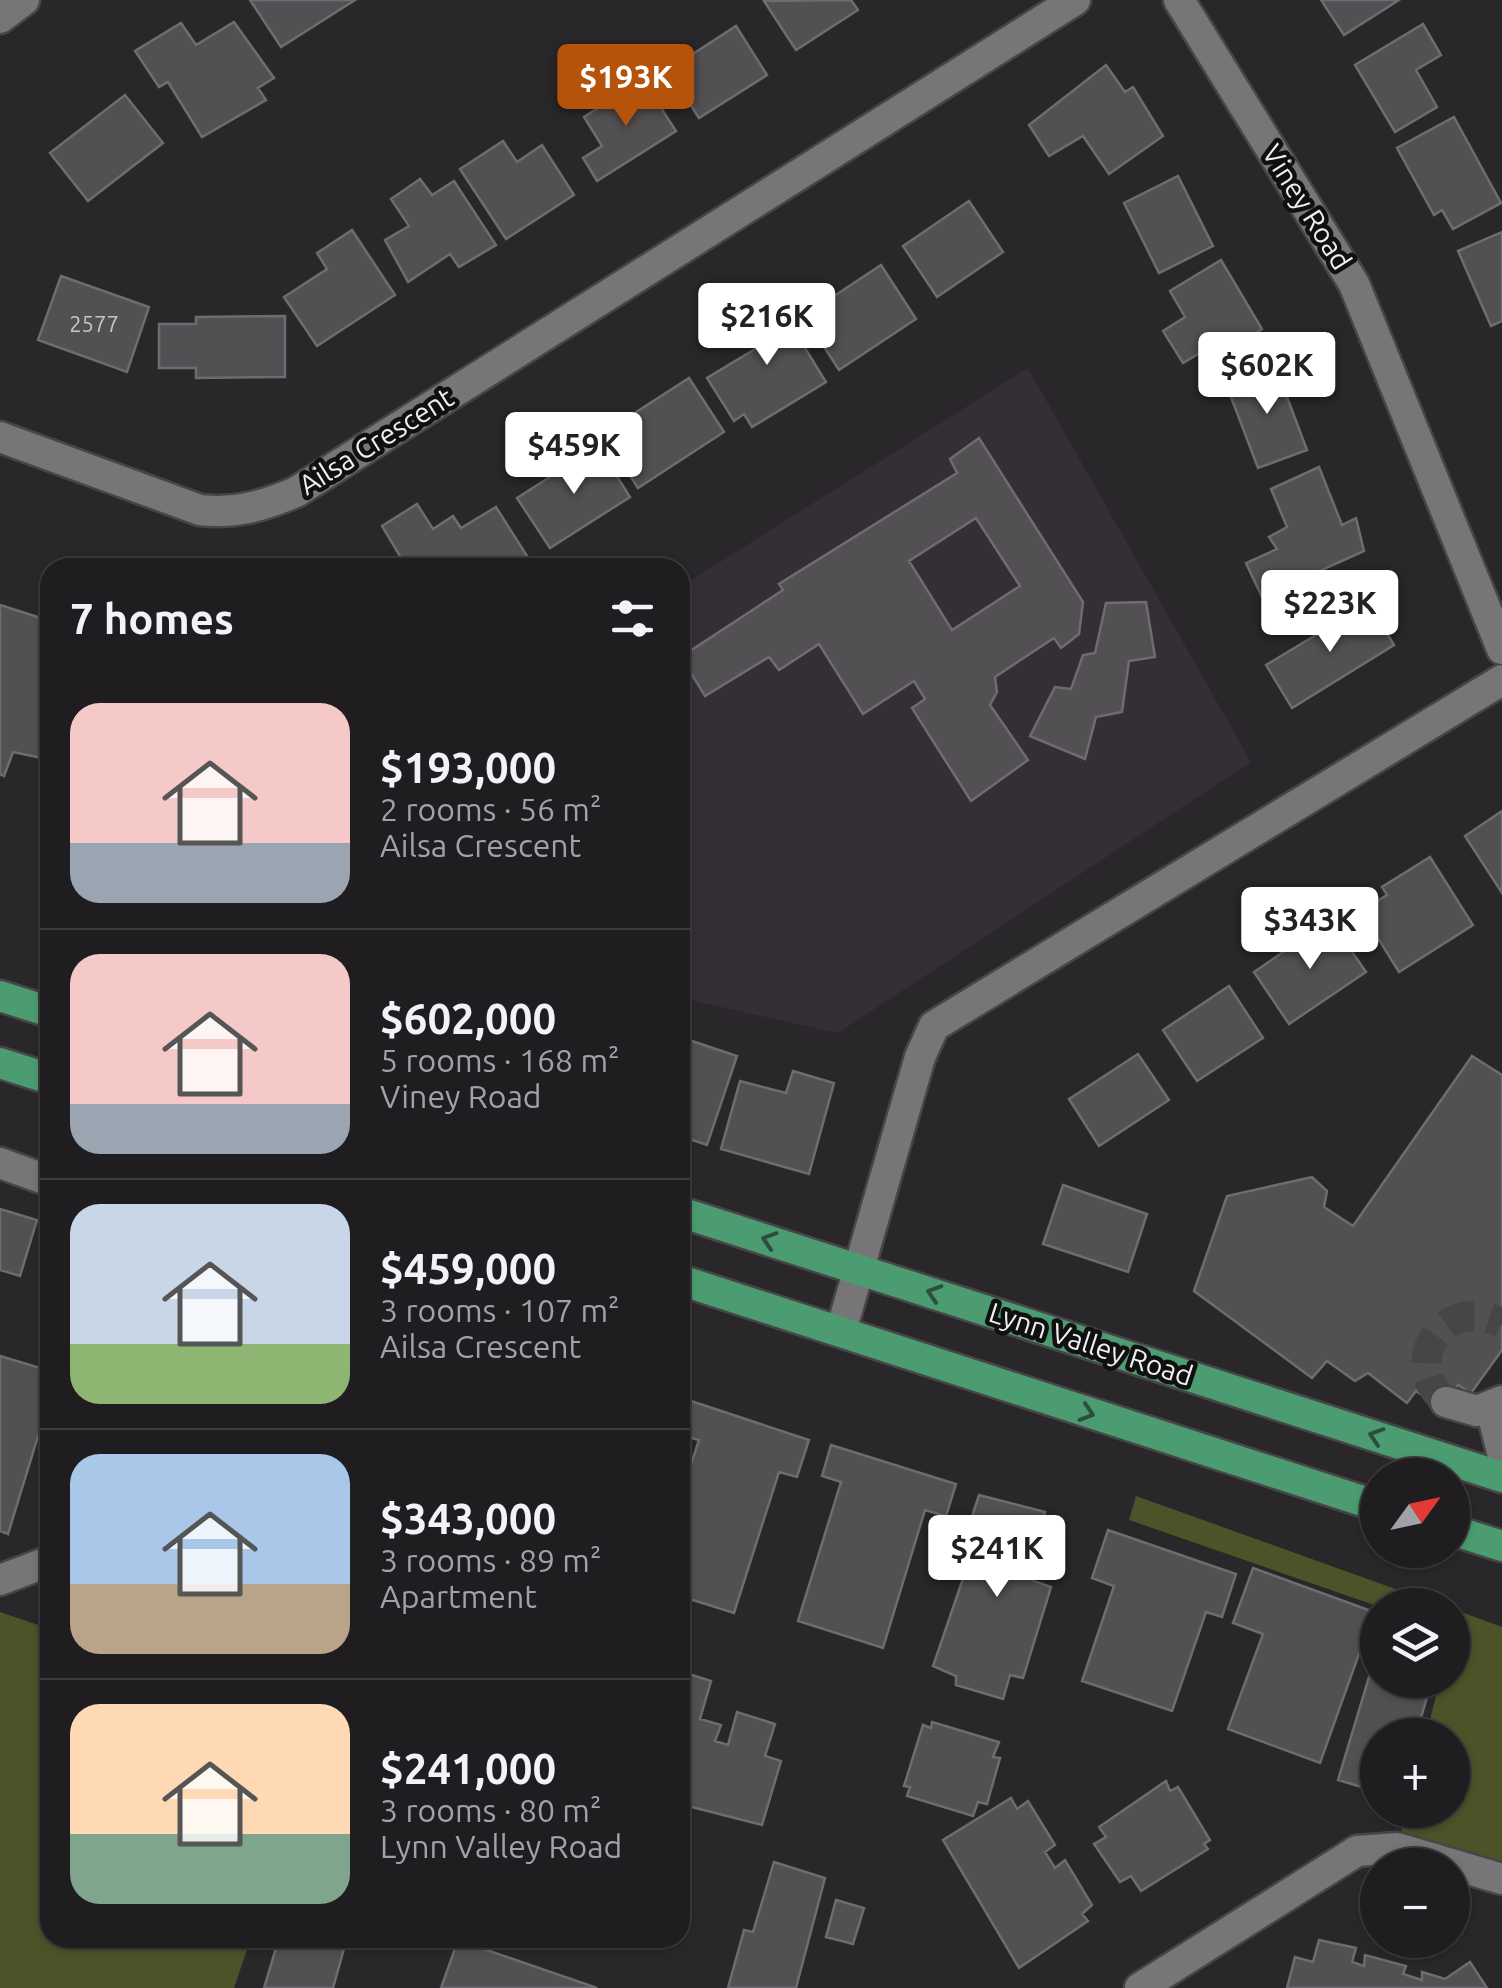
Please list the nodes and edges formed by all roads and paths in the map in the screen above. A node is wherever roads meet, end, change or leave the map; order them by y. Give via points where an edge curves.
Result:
1 (24, 0) edge
2 (1075, 0) edge
3 (1179, 0) edge
4 (0, 18) edge
5 (0, 437) edge
6 (1502, 649) edge
7 (1502, 680) edge
8 (0, 996) edge
9 (40, 1009) edge
10 (0, 1063) edge
11 (40, 1076) edge
12 (0, 1163) edge
13 (40, 1177) edge
14 (690, 1215) edge
15 (858, 1268) junction
16 (690, 1283) edge
17 (841, 1331) junction
18 (1446, 1402) dead end
19 (1497, 1404) edge
20 (1502, 1452) edge
21 (1502, 1476) edge
22 (1360, 1500) edge
23 (1470, 1536) edge
24 (1502, 1546) edge
25 (40, 1565) edge
26 (0, 1580) edge
27 (1502, 1879) edge
28 (1140, 1988) edge

1 - 4 street
2 - 5 street, Ailsa Crescent via 265,505 230,513 200,510
3 - 6 street, Viney Road via 1354,284
7 - 15 street via 934,1026
8 - 9 main road
10 - 11 main road
12 - 13 street
15 -> 14 main road, Lynn Valley Road
15 - 17 street
21 -> 15 main road, Lynn Valley Road
16 - 17 main road
17 -> 22 main road
18 - 19 street via 1461,1410
19 - 20 street
23 - 24 main road
25 - 26 street
27 - 28 street via 1397,1848 1357,1852

